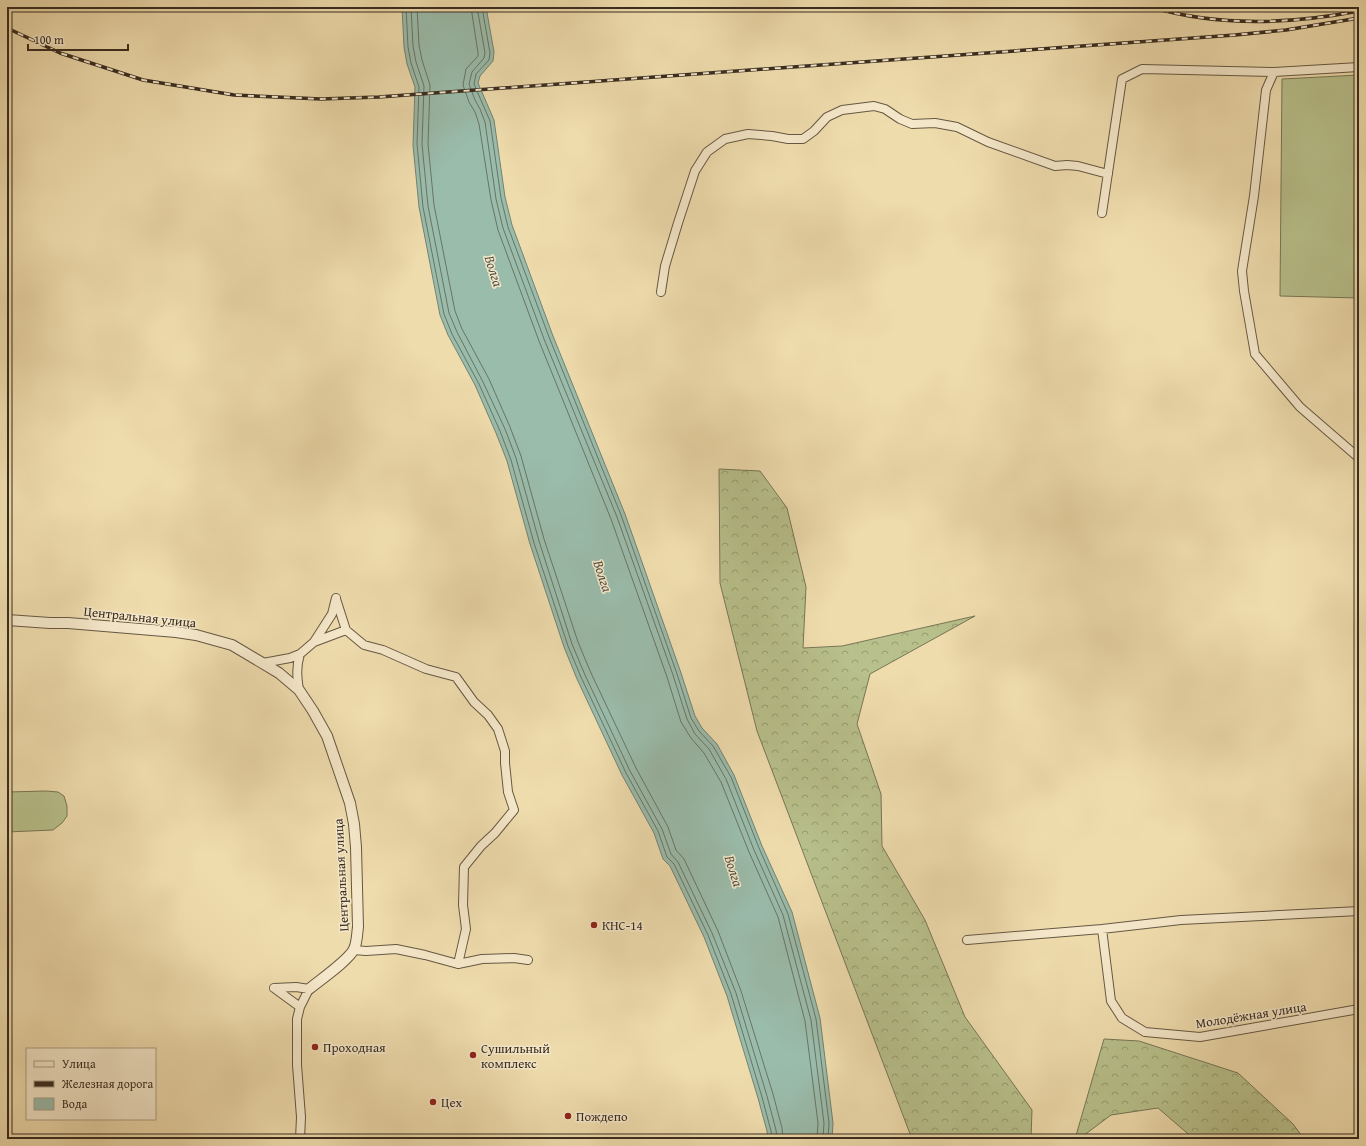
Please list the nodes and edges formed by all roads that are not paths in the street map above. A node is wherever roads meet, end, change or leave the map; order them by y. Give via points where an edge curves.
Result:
1 (1359, 67) edge
2 (1274, 72) junction
3 (1108, 174) junction
4 (1102, 213) dead end
5 (661, 292) dead end
6 (1359, 458) edge
7 (7, 620) edge
8 (346, 630) junction
9 (314, 642) junction
10 (300, 654) junction
11 (263, 663) junction
12 (299, 690) junction
13 (1359, 911) edge
14 (1102, 929) junction
15 (967, 940) dead end
16 (354, 950) junction
17 (528, 960) dead end
18 (458, 964) junction
19 (309, 990) junction
20 (300, 1007) junction
21 (1359, 1009) edge
22 (300, 1139) edge

1 - 2 street
2 - 3 street via 1142,69 1122,79
2 - 6 street via 1266,90 1254,196 1242,271 1255,354 1300,407
3 - 4 street
3 - 5 street via 1078,166 1055,166 988,142 957,127 935,123 912,124 874,106 842,110 827,117 803,139 748,134 725,139 707,152 695,171 665,266
7 - 11 street, Центральная улица via 196,635 232,645
8 - 9 street
8 - 9 street via 336,598 332,614
8 - 18 street via 364,645 426,669 456,677 498,729 505,751 508,792 514,810 464,867 463,905 466,929
9 - 10 street
10 - 11 street
10 - 12 street via 296,676
11 - 12 street, Центральная улица via 280,673
12 - 16 street, Центральная улица via 327,736 350,803 356,847 358,927
13 - 14 street via 1181,920
14 - 15 street
14 - 21 street, Молодёжная улица via 1111,1001 1122,1018 1145,1032 1200,1037
16 - 18 street via 396,949
16 - 19 street, Центральная улица
17 - 18 street via 482,959
19 - 20 street, Центральная улица
19 - 20 street via 296,987 274,988
20 - 22 street, Центральная улица via 296,1039

